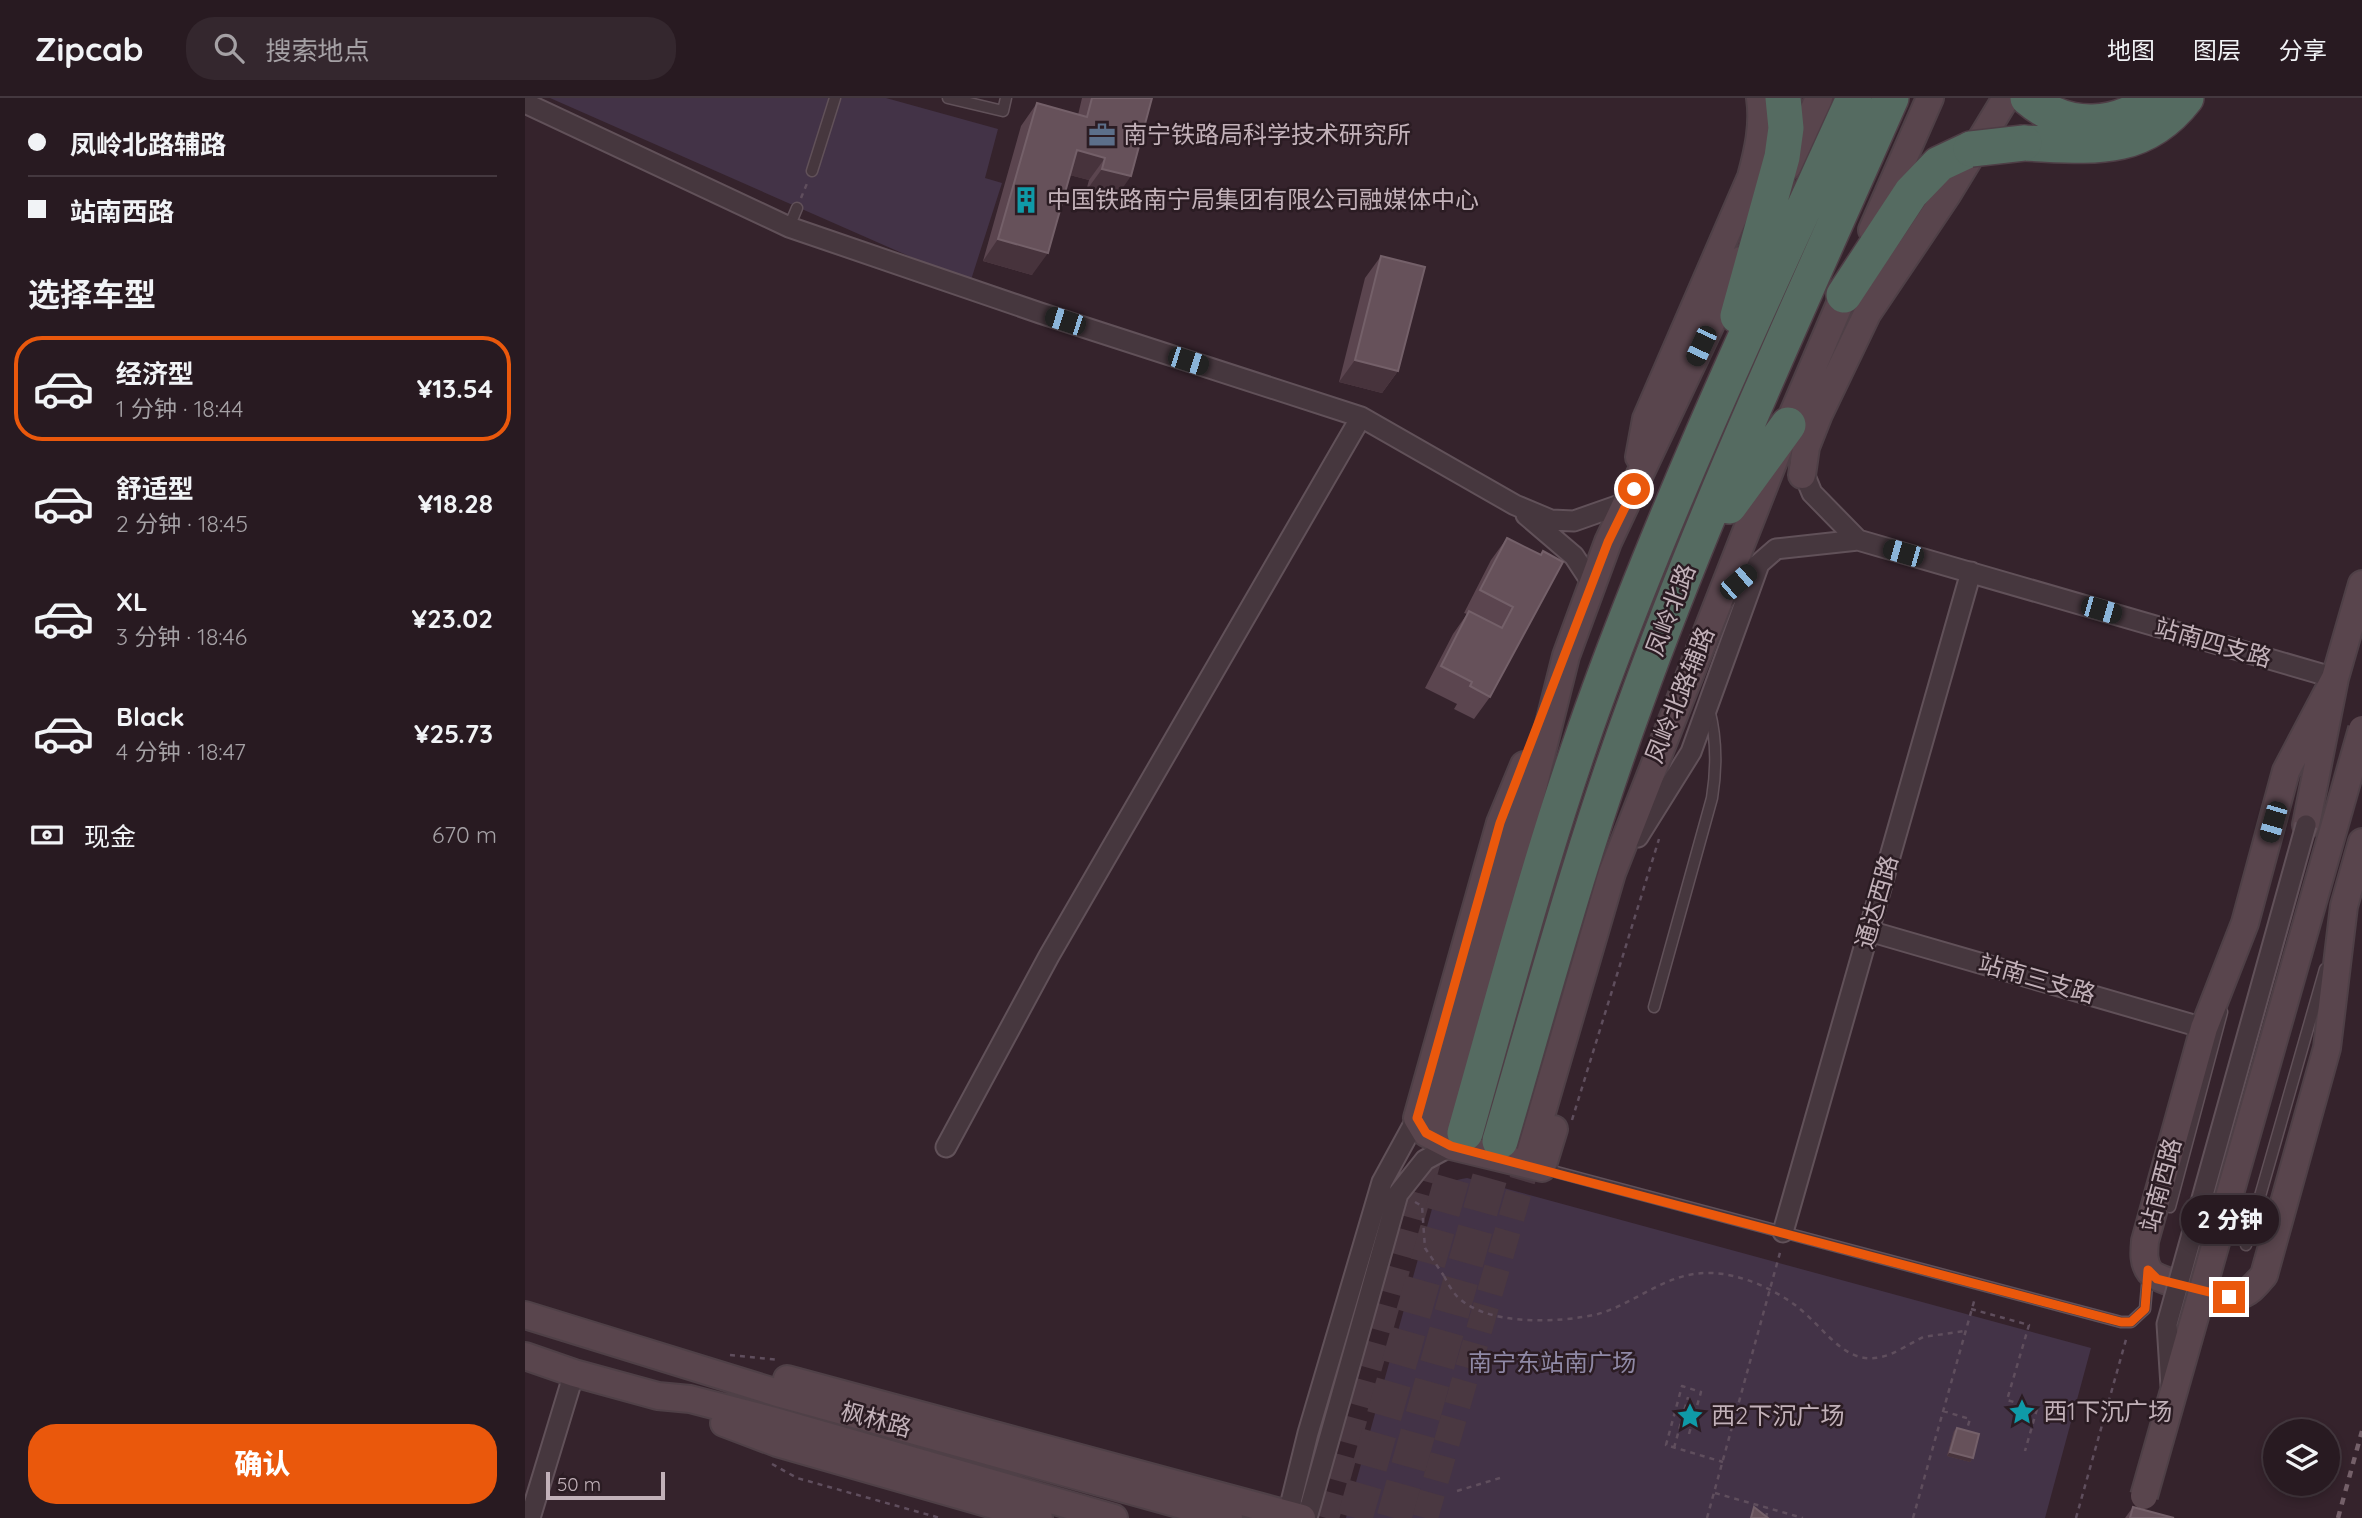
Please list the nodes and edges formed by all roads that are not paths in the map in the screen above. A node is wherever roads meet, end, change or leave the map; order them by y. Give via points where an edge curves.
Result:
1 (835, 98) edge
2 (948, 98) edge
3 (1006, 98) edge
4 (1760, 98) edge
5 (1783, 98) edge
6 (1819, 98) edge
7 (1854, 98) edge
8 (1891, 98) edge
9 (1930, 98) edge
10 (2156, 98) edge
11 (2186, 98) edge
12 (2023, 100) edge
13 (525, 103) edge
14 (811, 171) road end
15 (797, 208) road end
16 (1761, 226) junction
17 (789, 227) junction
18 (1844, 295) junction
19 (1809, 376) junction
20 (1714, 408) junction
21 (1361, 418) junction
22 (1788, 425) junction
23 (1802, 475) junction
24 (1631, 495) junction
25 (1515, 505) junction
26 (1858, 540) junction
27 (1691, 556) junction
28 (1760, 563) junction
29 (1971, 572) junction
30 (1593, 584) junction
31 (2362, 584) edge
32 (1711, 617) junction
33 (2335, 678) junction
34 (1707, 703) junction
35 (2362, 729) edge
36 (1659, 748) junction
37 (2306, 825) joint
38 (1649, 837) junction
39 (2362, 842) edge
40 (2344, 906) junction
41 (2245, 923) junction
42 (1869, 931) junction
43 (1654, 1007) dead end
44 (2204, 1028) junction
45 (1443, 1131) junction
46 (946, 1147) dead end
47 (1525, 1153) junction
48 (2170, 1207) dead end
49 (1783, 1232) junction
50 (2246, 1245) dead end
51 (2148, 1270) junction
52 (525, 1315) edge
53 (525, 1356) edge
54 (668, 1358) junction
55 (573, 1373) junction
56 (658, 1396) junction
57 (2171, 1397) junction
58 (2143, 1503) dead end
59 (1296, 1517) edge
60 (530, 1518) edge
61 (1039, 1518) edge
62 (1114, 1518) edge
63 (1229, 1518) edge

1 - 14 lane
2 - 3 lane via 1003,111
4 - 24 street via 1763,114 1751,177 1646,419
5 - 16 highway via 1782,158
6 - 16 street
7 - 20 highway, 凤岭北路
8 - 27 highway, 凤岭北路
9 - 18 street, 凤岭北路辅路
10 - 12 highway via 2125,118 2103,123 2077,122
11 - 18 highway, bridge via 2172,117 2127,141 1971,149 1939,164 1911,193
12 - 23 street via 1947,195 1867,314 1819,414 1806,447
13 - 17 street
15 - 17 lane
16 - 20 highway
16 - 24 street
17 - 21 street
18 - 19 street, 凤岭北路辅路
19 - 22 street, 凤岭北路辅路
19 - 23 street via 1796,452
20 - 45 highway, 凤岭北路 via 1598,692 1541,866
21 - 25 street
21 - 46 street via 1056,944
22 - 27 highway
22 - 32 street, 凤岭北路辅路
23 - 26 street via 1827,511
24 - 25 street via 1574,521 1551,520
24 - 30 street
25 - 30 street via 1574,556
26 - 28 street, 站南四支路 via 1776,549
26 - 29 street, 站南四支路
27 - 47 highway, 凤岭北路 via 1577,874
28 - 32 street, 站南四支路 via 1738,582
28 - 34 street
29 - 33 street, 站南四支路
29 - 42 street, 通达西路
30 - 45 street via 1566,656
31 - 33 street, 站南西路
32 - 36 street, 凤岭北路辅路
33 - 37 street, 站南西路
33 - 41 street, 站南西路 via 2287,771
34 - 38 street via 1691,751
34 - 43 lane via 1715,731 1717,768 1712,798
35 - 57 street, bridge
36 - 38 street
36 - 47 street, 凤岭北路辅路 via 1612,873
37 - 57 street, bridge via 2167,1324
38 - 47 street
39 - 40 street
40 - 50 lane
40 - 51 street via 2327,1048 2264,1275 2243,1295 2229,1297 2157,1279
41 - 44 street, 站南西路
41 - 48 lane
42 - 44 street, 站南三支路
42 - 49 street, 通达西路
44 - 51 street, 站南西路 via 2145,1241
45 - 47 street
45 - 59 street via 1398,1194
45 - 59 street via 1383,1182 1308,1433
47 - 49 lane
49 - 51 lane via 2121,1322 2131,1322 2145,1309
52 - 54 street, 枫林路
53 - 55 street, 枫林路
54 - 59 street via 825,1387
54 - 63 street, 枫林路 via 781,1394
55 - 56 street, 枫林路
55 - 60 street
56 - 61 street via 777,1443
56 - 62 street, 枫林路 via 691,1399
57 - 58 street, bridge

